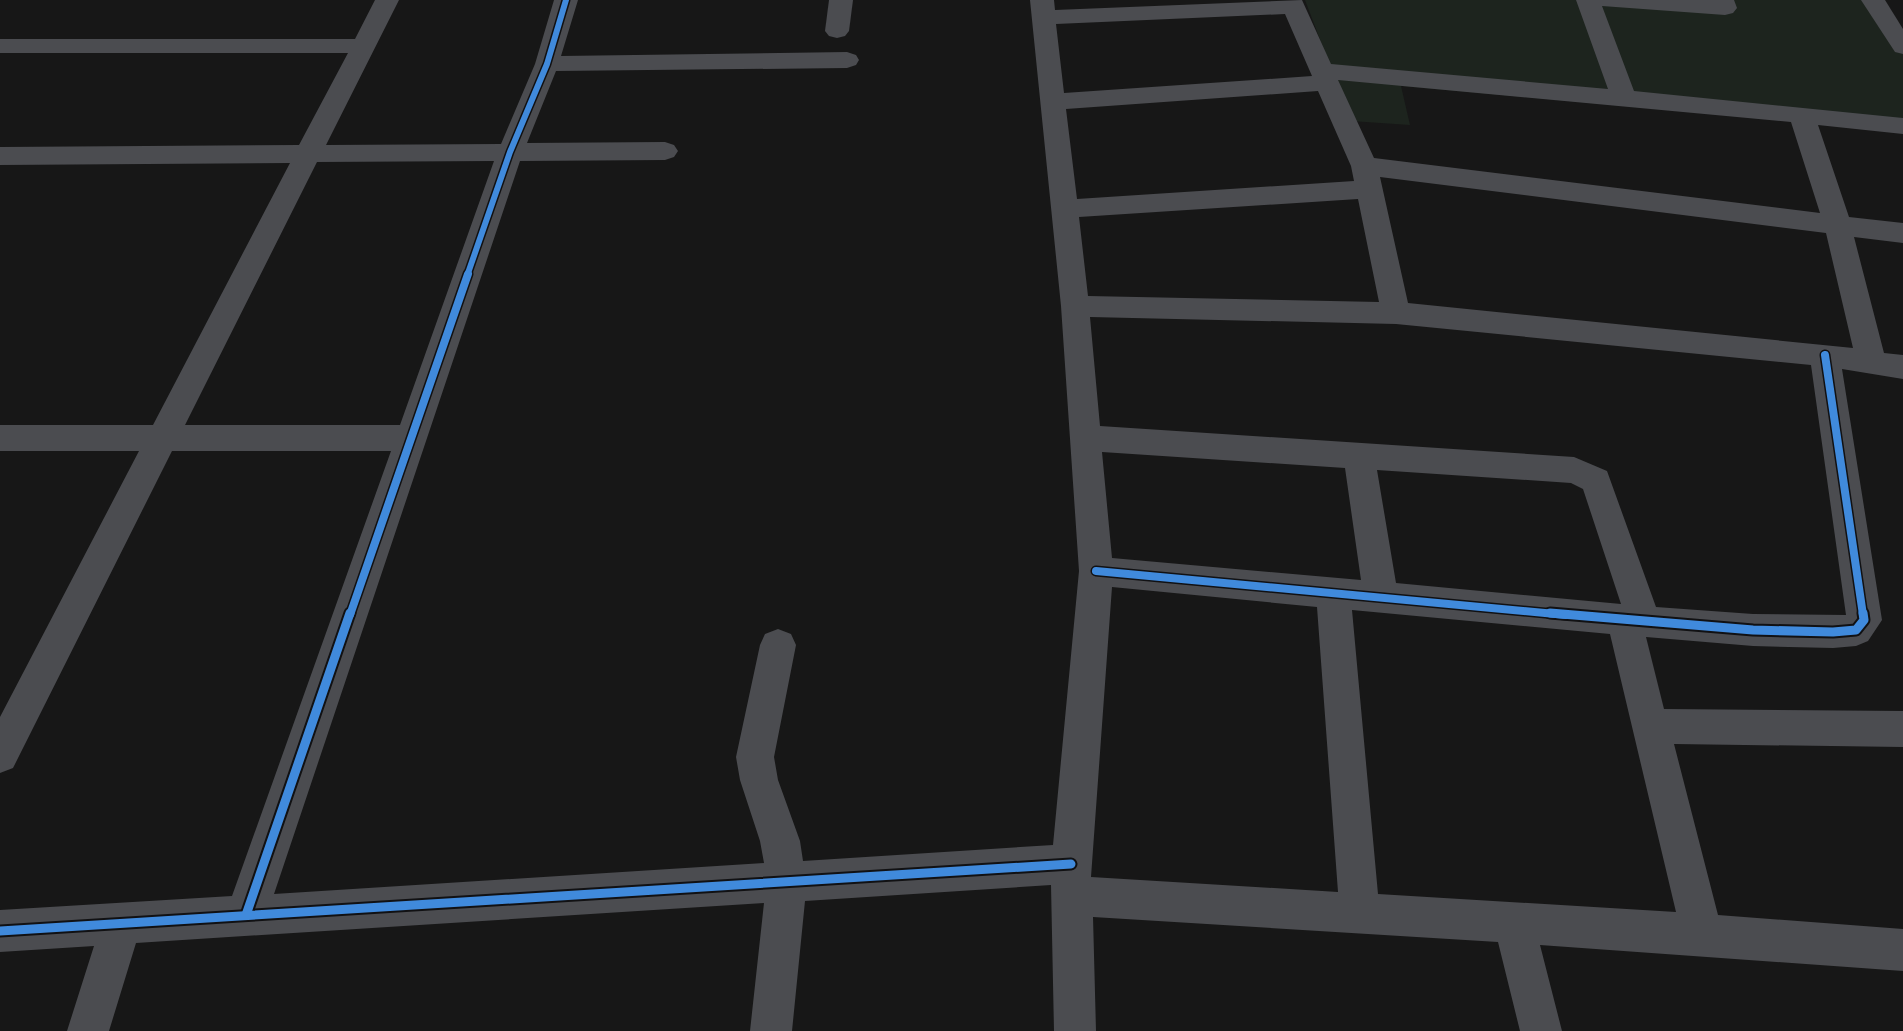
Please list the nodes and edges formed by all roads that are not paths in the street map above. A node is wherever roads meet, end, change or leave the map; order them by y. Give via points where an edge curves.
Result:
1 (387, 0) edge
2 (566, 0) edge
3 (842, 0) edge
4 (1588, 0) edge
5 (1605, 0) edge
6 (1722, 0) edge
7 (1873, 0) edge
8 (1291, 4) edge
9 (1043, 9) edge
10 (837, 31) dead end
11 (1902, 42) edge
12 (0, 46) edge
13 (364, 46) junction
14 (847, 60) dead end
15 (547, 64) junction
16 (1325, 77) junction
17 (1624, 98) junction
18 (1052, 102) junction
19 (1802, 115) junction
20 (1903, 126) edge
21 (665, 151) dead end
22 (510, 152) junction
23 (308, 154) junction
24 (0, 156) edge
25 (1367, 178) junction
26 (1063, 209) junction
27 (1838, 226) junction
28 (1903, 234) edge
29 (1075, 306) junction
30 (1396, 313) junction
31 (1825, 355) junction
32 (1872, 363) junction
33 (1903, 368) edge
34 (0, 438) edge
35 (163, 438) junction
36 (411, 438) junction
37 (1086, 438) junction
38 (1359, 456) junction
39 (1096, 571) junction
40 (1334, 594) junction
41 (1381, 599) junction
42 (1634, 621) junction
43 (778, 645) dead end
44 (1650, 726) junction
45 (1903, 729) edge
46 (0, 755) edge
47 (1072, 880) junction
48 (787, 882) junction
49 (1360, 914) junction
50 (246, 915) junction
51 (122, 923) junction
52 (1514, 923) junction
53 (0, 931) edge
54 (1702, 934) junction
55 (1903, 950) edge
56 (88, 1031) edge
57 (771, 1031) edge
58 (1075, 1031) edge
59 (1541, 1031) edge

1 - 13 street
2 - 15 street
3 - 10 street
4 - 17 street
5 - 6 street via 1725,9
7 - 11 street
8 - 9 street
8 - 16 street
9 - 18 street
12 - 13 street
13 - 23 street
14 - 15 street
15 - 22 street
16 - 17 street
16 - 18 street
16 - 25 street
17 - 19 street
18 - 26 street
19 - 20 street
19 - 27 street
21 - 22 street
22 - 23 street
22 - 36 street
23 - 24 street
23 - 35 street
25 - 26 street
25 - 27 street
25 - 30 street
26 - 29 street
27 - 28 street
27 - 32 street
29 - 30 street
29 - 37 street
30 - 31 street
31 - 32 street
31 - 42 street via 1864,620 1856,630 1833,632
32 - 33 street
34 - 35 street
35 - 36 street
35 - 46 street
36 - 50 street
37 - 38 street
37 - 39 street
38 - 41 street
38 - 42 street via 1574,470 1596,480
39 - 40 street
39 - 47 street
40 - 41 street
40 - 49 street
41 - 42 street
42 - 44 street
43 - 48 street via 755,757 780,841
44 - 45 street
44 - 54 street
47 - 48 street
47 - 49 street
47 - 58 street
48 - 50 street
48 - 57 street
49 - 52 street
50 - 51 street
51 - 53 street
51 - 56 street
52 - 54 street
52 - 59 street
54 - 55 street

